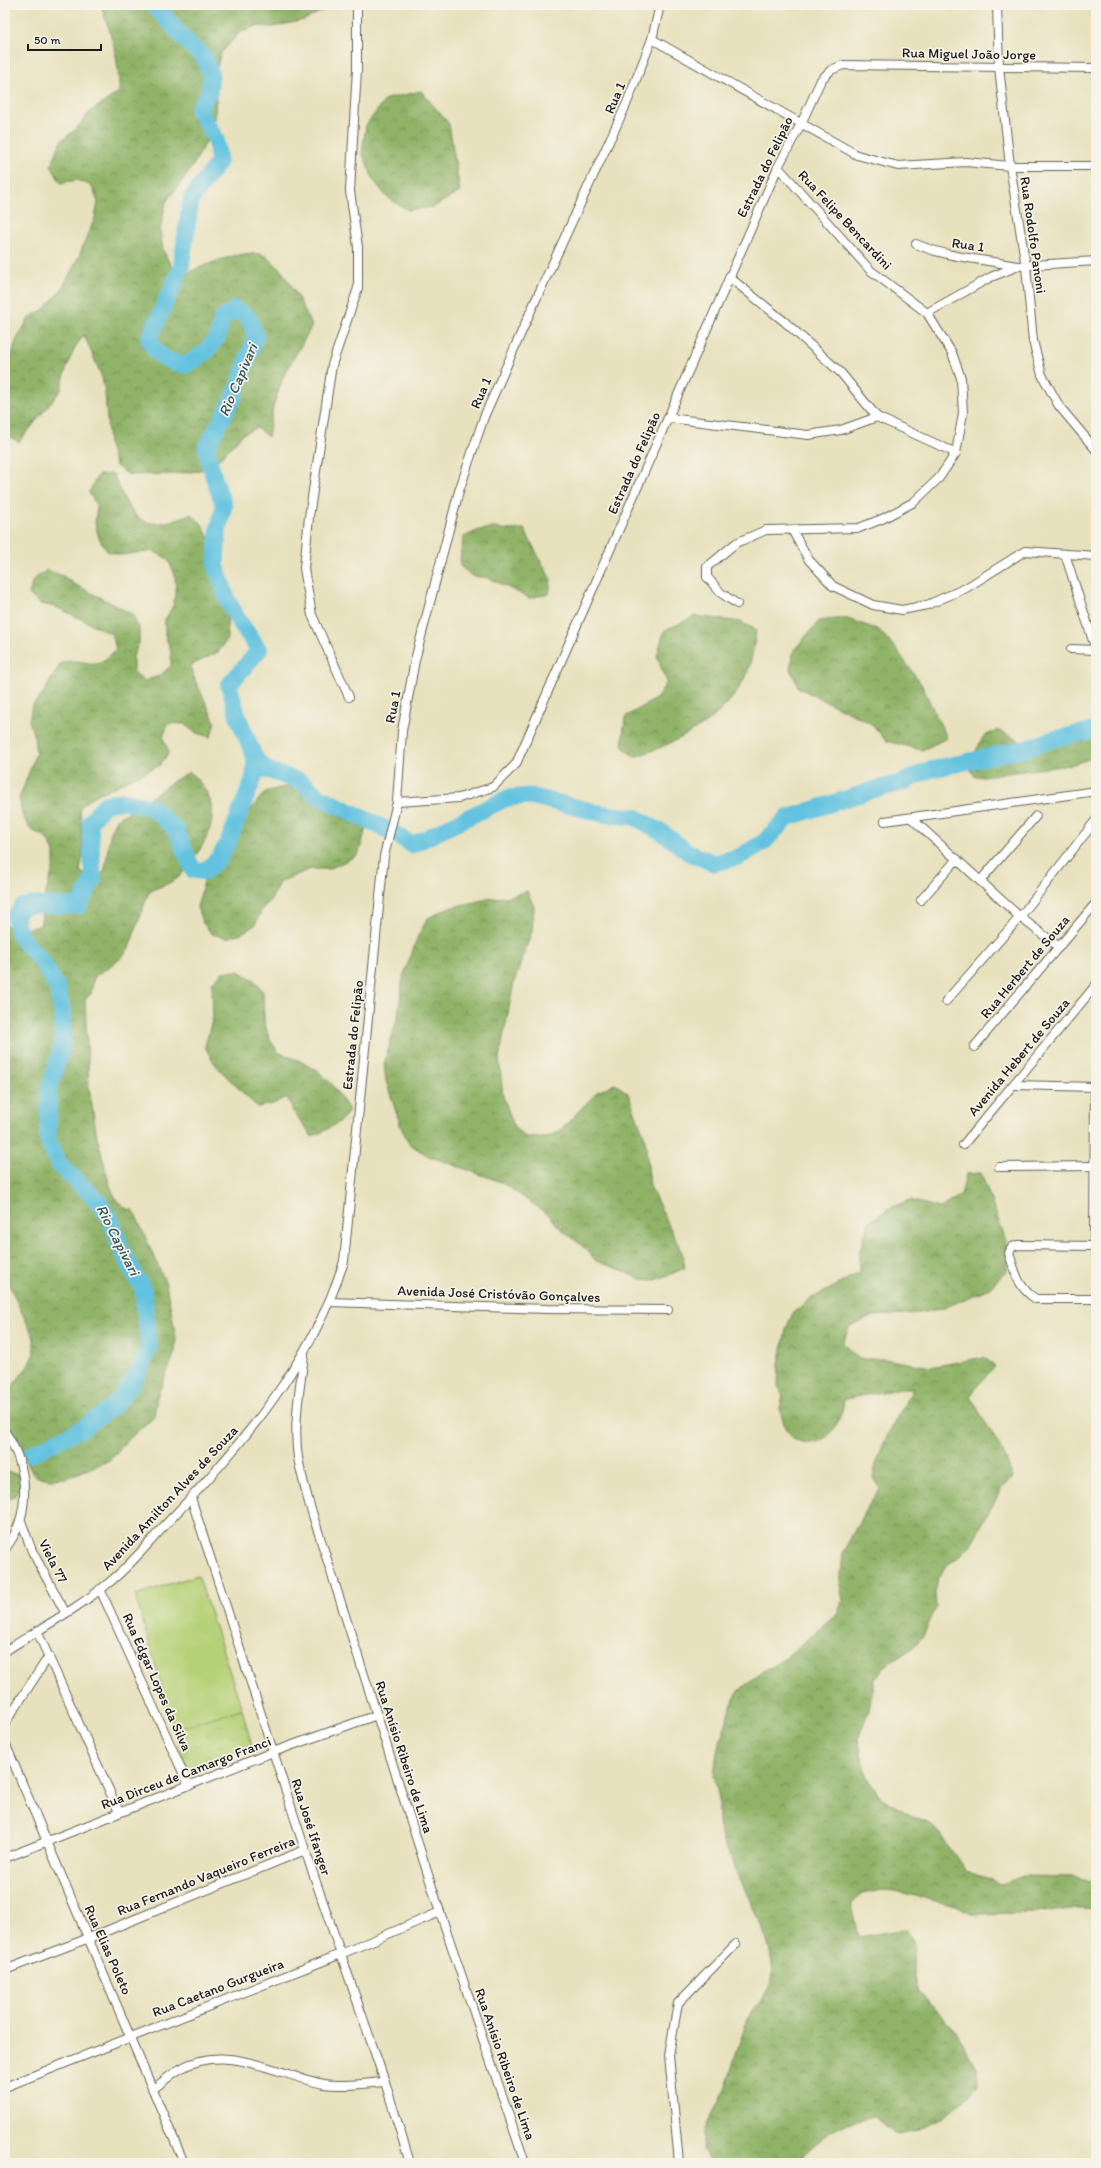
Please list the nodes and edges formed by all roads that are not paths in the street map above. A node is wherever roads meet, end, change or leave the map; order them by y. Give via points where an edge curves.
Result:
1 (357, 5) edge
2 (660, 5) edge
3 (997, 5) edge
4 (652, 39) junction
5 (842, 65) joint
6 (999, 68) junction
7 (1096, 68) edge
8 (801, 124) junction
9 (1010, 166) junction
10 (1096, 166) edge
11 (778, 167) junction
12 (916, 244) dead end
13 (1096, 261) edge
14 (1022, 266) junction
15 (729, 277) junction
16 (927, 313) junction
17 (877, 417) junction
18 (669, 418) junction
19 (1093, 444) edge
20 (1096, 450) edge
21 (956, 453) junction
22 (792, 530) junction
23 (1065, 554) junction
24 (1096, 556) edge
25 (737, 604) dead end
26 (1071, 649) dead end
27 (1096, 650) edge
28 (349, 697) dead end
29 (1096, 791) edge
30 (397, 802) junction
31 (395, 812) joint
32 (1036, 816) dead end
33 (911, 818) junction
34 (1096, 820) edge
35 (885, 821) dead end
36 (957, 859) junction
37 (980, 881) junction
38 (921, 900) dead end
39 (1096, 903) edge
40 (1020, 917) junction
41 (1059, 947) junction
42 (1096, 985) edge
43 (946, 1001) dead end
44 (974, 1047) dead end
45 (1014, 1085) junction
46 (1095, 1087) edge
47 (963, 1145) dead end
48 (1095, 1166) edge
49 (999, 1167) dead end
50 (1095, 1246) edge
51 (344, 1261) joint
52 (1096, 1299) edge
53 (329, 1302) junction
54 (668, 1310) dead end
55 (304, 1352) junction
56 (5, 1432) edge
57 (191, 1498) junction
58 (20, 1521) junction
59 (5, 1549) edge
60 (100, 1589) junction
61 (65, 1612) junction
62 (37, 1631) junction
63 (5, 1651) edge
64 (49, 1656) junction
65 (377, 1715) junction
66 (5, 1723) edge
67 (6, 1746) edge
68 (273, 1752) junction
69 (189, 1786) junction
70 (120, 1812) junction
71 (47, 1841) junction
72 (305, 1850) junction
73 (5, 1858) edge
74 (440, 1912) junction
75 (89, 1938) junction
76 (736, 1944) dead end
77 (341, 1954) junction
78 (5, 1970) edge
79 (132, 2036) junction
80 (385, 2082) junction
81 (5, 2086) edge
82 (153, 2089) junction
83 (522, 2162) edge
84 (184, 2163) edge
85 (410, 2163) edge
86 (679, 2163) edge

1 - 28 street via 357,69 350,191 358,247 358,288 332,365 309,517 304,568 312,615
2 - 4 street, Rua 1
3 - 6 street, Rua Rodolfo Panoni
4 - 8 street
4 - 30 street, Rua 1 via 626,106 484,417 459,491 415,660 402,731
5 - 6 street, Rua Miguel João Jorge
5 - 8 street, Estrada do Felipão via 831,70 821,80
6 - 7 street, Rua Miguel João Jorge
6 - 9 street, Rua Rodolfo Panoni
8 - 9 street via 857,155 898,166 966,162
8 - 11 street, Estrada do Felipão
9 - 10 street
9 - 14 street, Rua Rodolfo Panoni
11 - 15 street, Estrada do Felipão
11 - 16 street, Rua Felipe Bencardini via 870,270
12 - 14 street, Rua 1 via 955,257
13 - 14 street
14 - 16 street via 992,277
14 - 19 street, Rua Rodolfo Panoni via 1033,341 1042,375 1059,406
15 - 17 street via 785,322 840,373
15 - 18 street, Estrada do Felipão
16 - 21 street, Rua Felipe Bencardini via 952,353 961,378 963,413
17 - 18 street via 841,430 808,435
17 - 21 street
18 - 30 street, Estrada do Felipão via 516,764 493,787 458,798
19 - 20 street, Rua Rodolfo Panoni
21 - 22 street, Rua Felipe Bencardini via 939,478 914,502 882,519 859,528
22 - 23 street via 809,560 833,586 873,605 902,610 927,604 966,588 1025,551
22 - 25 street, Rua Felipe Bencardini via 766,530 736,543 707,567 707,577 721,593
23 - 24 street
23 - 27 street
26 - 27 street
29 - 33 street
30 - 31 street, Rua 1
31 - 51 street, Estrada do Felipão via 384,856
32 - 37 street
33 - 35 street
33 - 36 street
34 - 40 street
36 - 37 street
36 - 38 street
37 - 40 street
39 - 41 street, Rua Herbert de Souza
40 - 41 street
40 - 43 street
41 - 44 street, Rua Herbert de Souza
42 - 45 street, Avenida Hebert de Souza
45 - 46 street
45 - 47 street, Avenida Hebert de Souza
46 - 48 street
48 - 49 street
48 - 50 street
50 - 52 street via 1018,1245 1009,1253 1020,1285 1027,1294 1036,1299
51 - 53 street, Avenida Amilton Alves de Souza
53 - 54 street, Avenida José Cristóvão Gonçalves
53 - 55 street, Avenida Amilton Alves de Souza
55 - 57 street, Avenida Amilton Alves de Souza via 246,1437
55 - 65 street, Rua Anísio Ribeiro de Lima via 297,1411 298,1458 309,1503
56 - 58 street via 15,1448 25,1483
57 - 60 street, Avenida Amilton Alves de Souza via 112,1581
57 - 68 street, Rua José Ifanger
58 - 59 street
58 - 61 street, Viela 77 via 32,1551
60 - 61 street, Avenida Amilton Alves de Souza
60 - 69 street, Rua Edgar Lopes da Silva
61 - 62 street, Avenida Amilton Alves de Souza
62 - 63 street, Avenida Amilton Alves de Souza
62 - 64 street
64 - 66 street
64 - 70 street
65 - 68 street, Rua Dirceu de Camargo Franci
65 - 74 street, Rua Anísio Ribeiro de Lima
67 - 71 street, Rua Elias Poleto
68 - 69 street, Rua Dirceu de Camargo Franci
68 - 72 street, Rua José Ifanger
69 - 70 street, Rua Dirceu de Camargo Franci
70 - 71 street, Rua Dirceu de Camargo Franci
71 - 73 street, Rua Dirceu de Camargo Franci
71 - 75 street, Rua Elias Poleto
72 - 75 street, Rua Fernando Vaqueiro Ferreira
72 - 77 street, Rua José Ifanger
74 - 77 street, Rua Caetano Gurgueira
74 - 83 street, Rua Anísio Ribeiro de Lima
75 - 78 street, Rua Fernando Vaqueiro Ferreira
75 - 79 street, Rua Elias Poleto
76 - 86 street via 678,2003 669,2055
77 - 79 street, Rua Caetano Gurgueira
77 - 80 street, Rua José Ifanger
79 - 81 street, Rua Caetano Gurgueira
79 - 82 street, Rua Elias Poleto
80 - 82 street via 326,2084 255,2063 214,2058 195,2062 180,2069
80 - 85 street, Rua José Ifanger
82 - 84 street, Rua Elias Poleto

